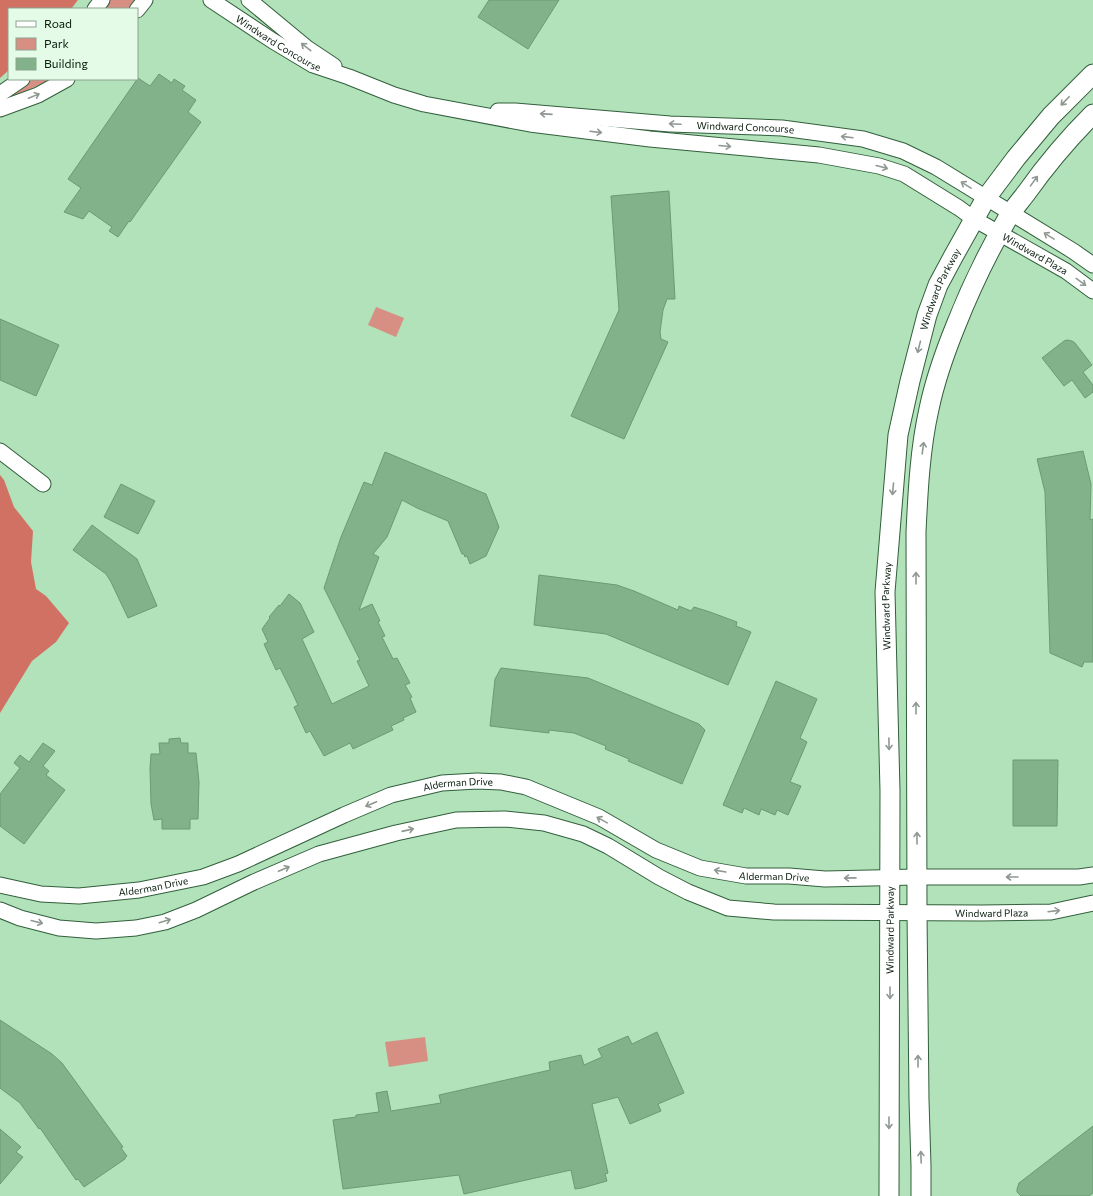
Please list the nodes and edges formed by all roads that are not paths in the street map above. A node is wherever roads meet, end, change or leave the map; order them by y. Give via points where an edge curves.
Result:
1 (102, 0) edge
2 (145, 0) edge
3 (211, 0) edge
4 (249, 0) edge
5 (96, 8) edge
6 (138, 9) edge
7 (1093, 74) edge
8 (349, 77) junction
9 (21, 80) edge
10 (65, 80) edge
11 (0, 94) edge
12 (0, 109) edge
13 (461, 111) junction
14 (1093, 114) edge
15 (986, 198) junction
16 (1011, 213) junction
17 (974, 220) junction
18 (999, 234) junction
19 (1093, 265) edge
20 (1093, 291) edge
21 (0, 451) edge
22 (43, 484) dead end
23 (1093, 875) edge
24 (889, 877) junction
25 (917, 877) junction
26 (0, 885) edge
27 (1093, 903) edge
28 (0, 910) edge
29 (889, 912) junction
30 (917, 912) junction
31 (889, 1196) edge
32 (921, 1196) edge

1 - 5 street
2 - 6 street
3 - 8 street, Windward Concourse via 313,65
8 -> 4 street, Windward Concourse via 307,48
7 -> 15 main road, Windward Parkway via 1051,116
8 - 13 street, Windward Concourse via 409,100
9 - 11 street
12 -> 10 street via 38,95
15 -> 13 street, Windward Concourse via 923,160 863,139 782,128 670,124 515,111
13 -> 17 street, Windward Concourse via 530,124 650,139 819,155 879,166 904,174
16 -> 14 main road via 1043,169
15 - 16 street, Windward Concourse
15 - 17 main road, Windward Parkway
16 - 18 main road
19 -> 16 street
17 - 18 street, Windward Plaza
17 -> 24 main road, Windward Parkway via 938,285 927,315 898,435 885,592 890,791
18 -> 20 street, Windward Plaza via 1066,271
25 -> 18 main road via 918,480 929,408 946,350 969,292
21 - 22 street
23 -> 25 street
24 - 25 street, Alderman Drive
24 -> 26 street, Alderman Drive via 825,879 746,876 700,868 656,850 599,818 526,787 476,781 442,783 391,795 238,864 203,876 139,890 79,896 41,894
24 - 29 main road, Windward Parkway
25 - 30 main road
30 -> 27 street, Windward Plaza via 1051,912
28 -> 29 street via 59,928 96,931 136,928 165,922 196,910 319,854 456,820 505,819 544,823 582,834 688,892 728,908 774,912
29 - 30 street, Windward Plaza
29 -> 31 main road, Windward Parkway
32 -> 30 main road

